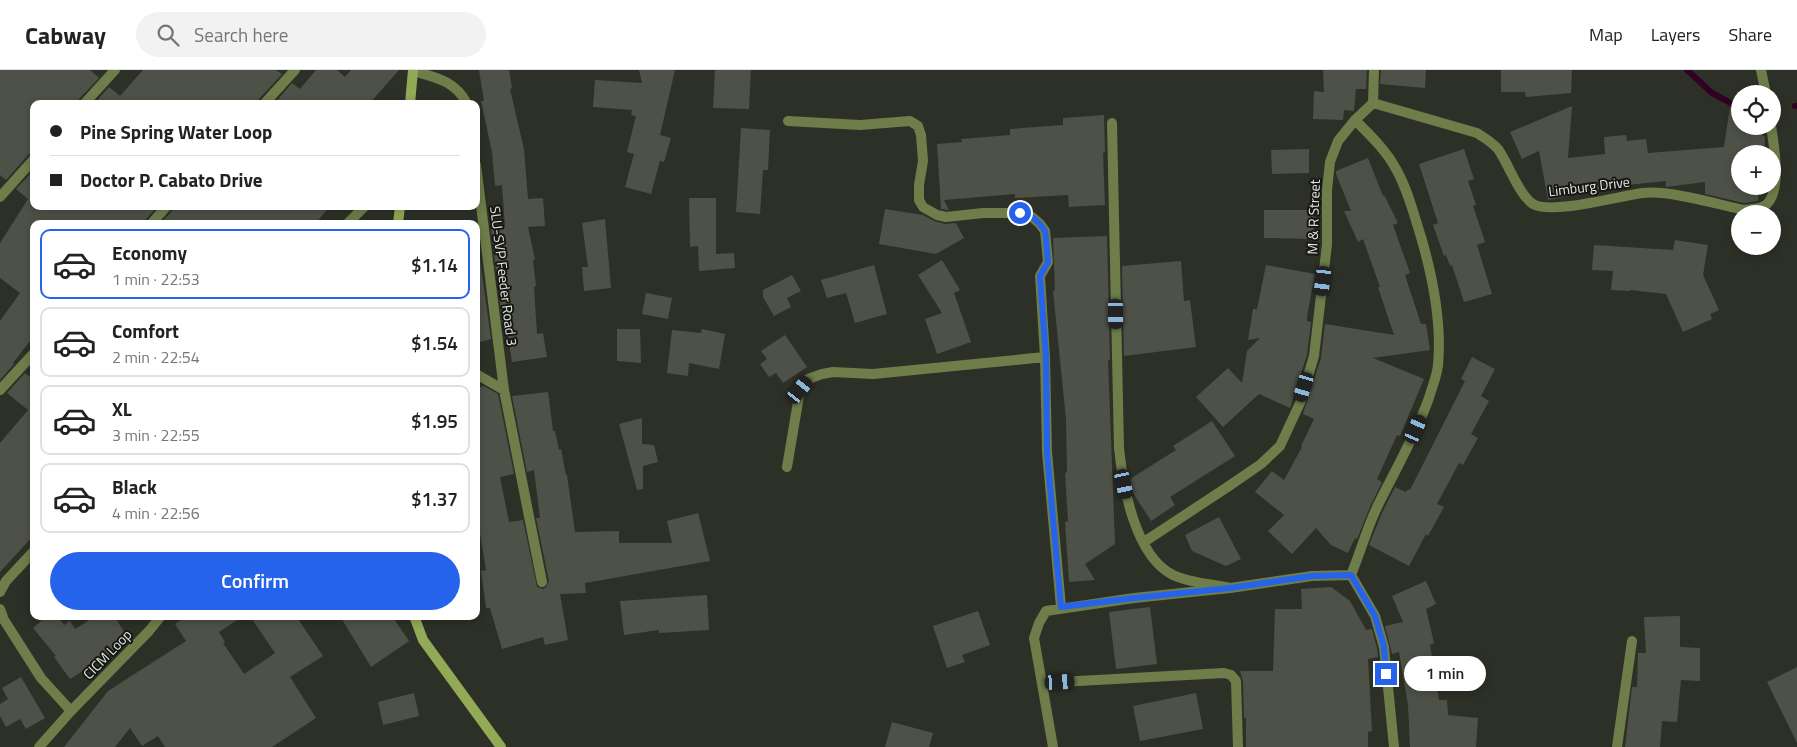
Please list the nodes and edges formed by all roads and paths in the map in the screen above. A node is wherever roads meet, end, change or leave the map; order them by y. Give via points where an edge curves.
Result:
1 (115, 70) edge
2 (295, 70) edge
3 (1374, 70) edge
4 (1760, 70) edge
5 (413, 71) edge
6 (1764, 85) edge
7 (88, 100) edge
8 (268, 100) edge
9 (410, 100) edge
10 (464, 100) edge
11 (1373, 103) junction
12 (1355, 120) junction
13 (788, 121) dead end
14 (1112, 123) dead end
15 (1772, 135) edge
16 (30, 163) edge
17 (0, 197) edge
18 (480, 198) edge
19 (163, 210) edge
20 (362, 210) edge
21 (155, 220) edge
22 (351, 220) edge
23 (30, 356) edge
24 (1046, 357) junction
25 (480, 376) edge
26 (0, 390) edge
27 (504, 390) junction
28 (787, 467) dead end
29 (1144, 542) junction
30 (30, 555) edge
31 (1351, 575) junction
32 (542, 582) dead end
33 (1230, 588) junction
34 (0, 592) edge
35 (1061, 607) junction
36 (0, 609) edge
37 (158, 620) edge
38 (416, 620) edge
39 (1632, 641) dead end
40 (1042, 683) junction
41 (71, 711) junction
42 (39, 747) edge
43 (501, 747) edge
44 (1053, 747) edge
45 (1238, 747) edge
46 (1394, 747) edge
47 (1617, 747) edge

1 - 7 street
2 - 8 street
3 - 11 street
4 - 6 street
5 - 9 main road
5 - 10 street via 442,79 456,88
11 - 12 street, M & R Street
11 - 15 street, Limburg Drive via 1477,133 1490,140 1532,203 1539,206 1566,206 1645,193 1678,196 1744,210 1755,209 1766,204 1776,179
12 - 29 street, M & R Street via 1338,141 1330,162 1327,244 1314,356 1300,403 1280,446 1230,486
12 - 31 street via 1388,156 1404,187 1428,262 1439,334 1438,366 1424,411 1379,503
13 - 24 street via 860,124 910,121 918,126 921,135 923,160 919,200 923,207 946,217 1020,213 1040,224 1045,231 1048,262 1040,276
14 - 29 street via 1119,448 1131,514
16 - 17 street
18 - 27 street, SLU-SVP Feeder Road 3
19 - 21 street
20 - 22 street
23 - 26 street
24 - 28 street via 873,374 834,372 808,379 800,390
24 - 35 street via 1047,452
25 - 27 street
27 - 32 street, SLU-SVP Feeder Road 3
29 - 33 street via 1153,559 1173,575
30 - 34 street
31 - 33 street via 1312,576
31 - 46 street via 1375,616 1384,647
33 - 35 street
35 - 40 street via 1046,611 1034,638
36 - 41 street via 41,678
37 - 41 street, CICM Loop
38 - 43 main road via 423,640
39 - 47 street
40 - 44 street
40 - 45 street via 1231,675 1236,681
41 - 42 street, CICM Loop

